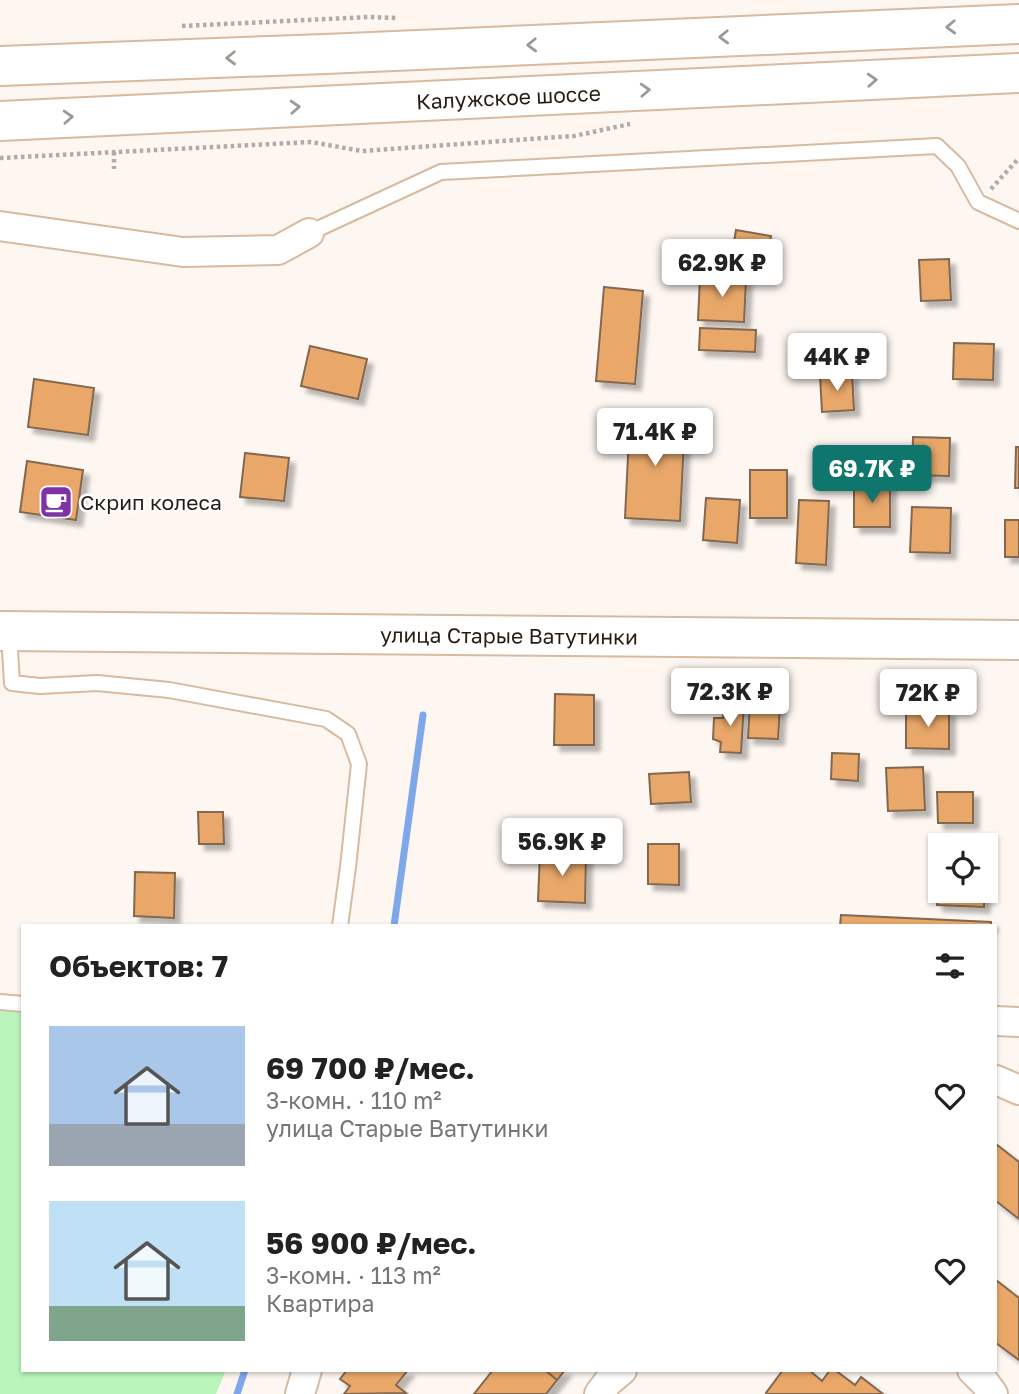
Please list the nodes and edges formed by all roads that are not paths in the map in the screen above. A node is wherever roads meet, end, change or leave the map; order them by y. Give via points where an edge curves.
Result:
1 (1019, 24) edge
2 (0, 66) edge
3 (1019, 73) edge
4 (0, 121) edge
5 (1019, 221) edge
6 (0, 226) edge
7 (309, 233) joint
8 (4, 631) edge
9 (1019, 640) edge
10 (340, 924) edge
11 (0, 1002) edge
12 (21, 1004) edge
13 (997, 1021) edge
14 (1019, 1022) edge
15 (997, 1080) edge
16 (1019, 1090) edge
17 (306, 1372) edge
18 (620, 1372) edge
19 (974, 1372) edge
20 (300, 1394) edge
21 (599, 1394) edge
22 (993, 1394) edge

1 -> 2 main road
4 -> 3 main road, Калужское шоссе
5 - 7 lane via 978,202 958,166 937,146 441,172
6 - 7 street via 183,252 278,250
8 - 9 main road, улица Старые Ватутинки
8 - 10 lane via 12,682 169,690 326,719 348,734 359,764
11 - 12 lane
13 - 14 street
15 - 16 street
17 - 20 street
18 - 21 street
19 - 22 street

